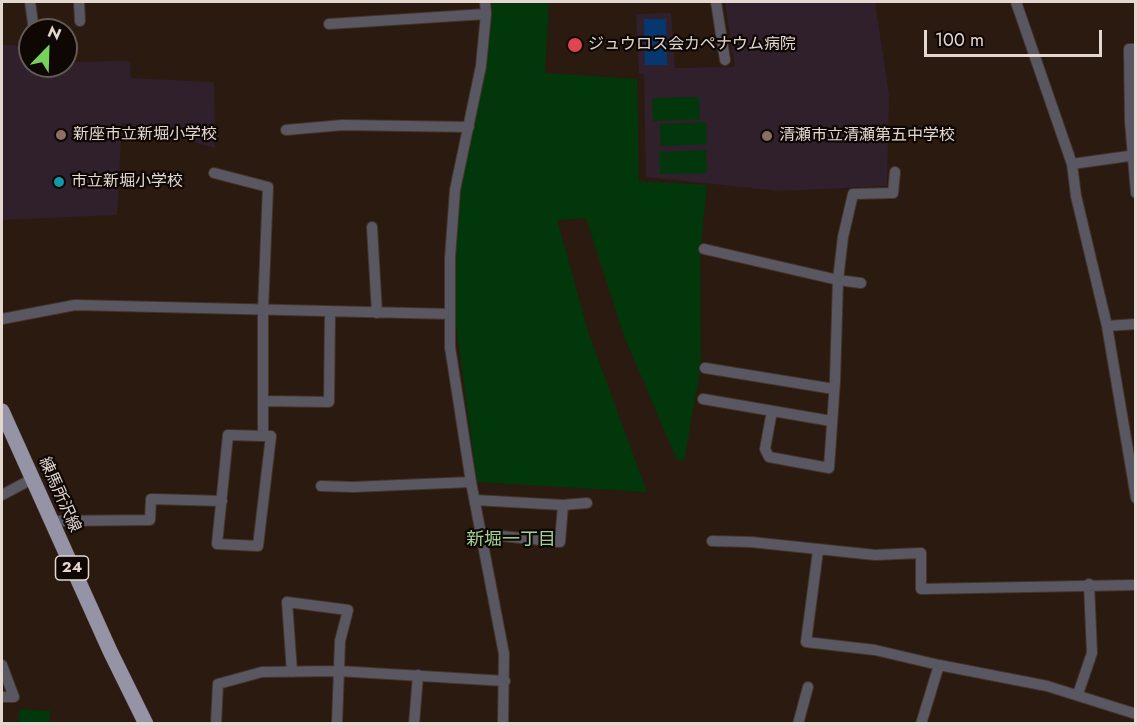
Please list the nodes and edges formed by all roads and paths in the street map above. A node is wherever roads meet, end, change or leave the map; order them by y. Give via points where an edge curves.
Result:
1 (30, 2) edge
2 (79, 2) edge
3 (485, 2) edge
4 (716, 2) edge
5 (1016, 2) edge
6 (486, 14) junction
7 (32, 18) edge
8 (80, 21) dead end
9 (329, 24) dead end
10 (1136, 49) edge
11 (724, 60) dead end
12 (469, 127) junction
13 (286, 130) dead end
14 (1133, 155) edge
15 (1072, 164) junction
16 (895, 172) dead end
17 (214, 173) dead end
18 (1136, 193) edge
19 (372, 227) dead end
20 (704, 249) dead end
21 (838, 280) junction
22 (861, 283) dead end
23 (263, 311) junction
24 (330, 312) junction
25 (377, 313) junction
26 (450, 314) junction
27 (2, 319) edge
28 (1136, 324) edge
29 (1107, 326) junction
30 (705, 368) dead end
31 (834, 389) junction
32 (703, 399) dead end
33 (264, 401) junction
34 (2, 411) edge
35 (772, 411) junction
36 (831, 421) junction
37 (1130, 432) edge
38 (263, 436) junction
39 (32, 479) junction
40 (471, 482) junction
41 (321, 486) dead end
42 (2, 495) edge
43 (1136, 498) edge
44 (475, 500) junction
45 (222, 501) junction
46 (587, 503) dead end
47 (563, 505) junction
48 (51, 521) junction
49 (482, 534) junction
50 (712, 541) dead end
51 (818, 551) junction
52 (1089, 584) junction
53 (1136, 585) edge
54 (2, 665) edge
55 (939, 665) junction
56 (338, 671) junction
57 (292, 672) junction
58 (418, 675) junction
59 (505, 681) junction
60 (808, 687) dead end
61 (1078, 694) junction
62 (2, 697) edge
63 (1136, 714) edge
64 (146, 723) edge
65 (216, 723) edge
66 (337, 723) edge
67 (414, 723) edge
68 (503, 723) edge
69 (798, 723) edge
70 (921, 723) edge
71 (1132, 723) edge

1 - 7 street
2 - 8 street
3 - 6 street
4 - 11 street
5 - 15 street
6 - 9 street
6 - 12 street
10 - 14 street via 1129,49
12 - 13 street via 343,126
12 - 26 street via 455,190
14 - 15 street
14 - 18 street
15 - 29 street
16 - 21 street via 893,193 854,194
17 - 23 street via 268,187
19 - 25 street
20 - 21 street
21 - 22 street
21 - 31 street
23 - 24 street
23 - 27 street via 75,305
23 - 33 street
24 - 25 street
24 - 33 street via 329,402
25 - 26 street
26 - 40 street via 450,347
28 - 29 street
29 - 37 street
30 - 31 street
31 - 36 street
32 - 35 street
33 - 38 street
34 - 39 main road, 練馬所沢線 / 24
35 - 36 street
35 - 36 street via 765,449 769,457 829,468
37 - 43 street
38 - 45 street via 228,435
38 - 45 street via 271,436 258,546 217,544
39 - 42 street
39 - 48 main road, 練馬所沢線 / 24
40 - 41 street
40 - 44 street
44 - 47 street
44 - 49 street
45 - 48 street via 151,499 150,520
46 - 47 street
47 - 49 street via 560,542
48 - 64 main road, 練馬所沢線 / 24
49 - 59 street via 504,654
50 - 51 street
51 - 52 street via 921,553 921,589
51 - 55 street via 806,642 875,650
52 - 53 street
52 - 61 street via 1092,653
54 - 62 street via 14,697
55 - 61 street
55 - 70 street
56 - 57 street
56 - 57 street via 348,610 287,602
56 - 58 street
56 - 66 street
57 - 65 street via 262,672 218,684
58 - 59 street
58 - 67 street
59 - 68 street
60 - 69 street
61 - 63 street
63 - 71 street

